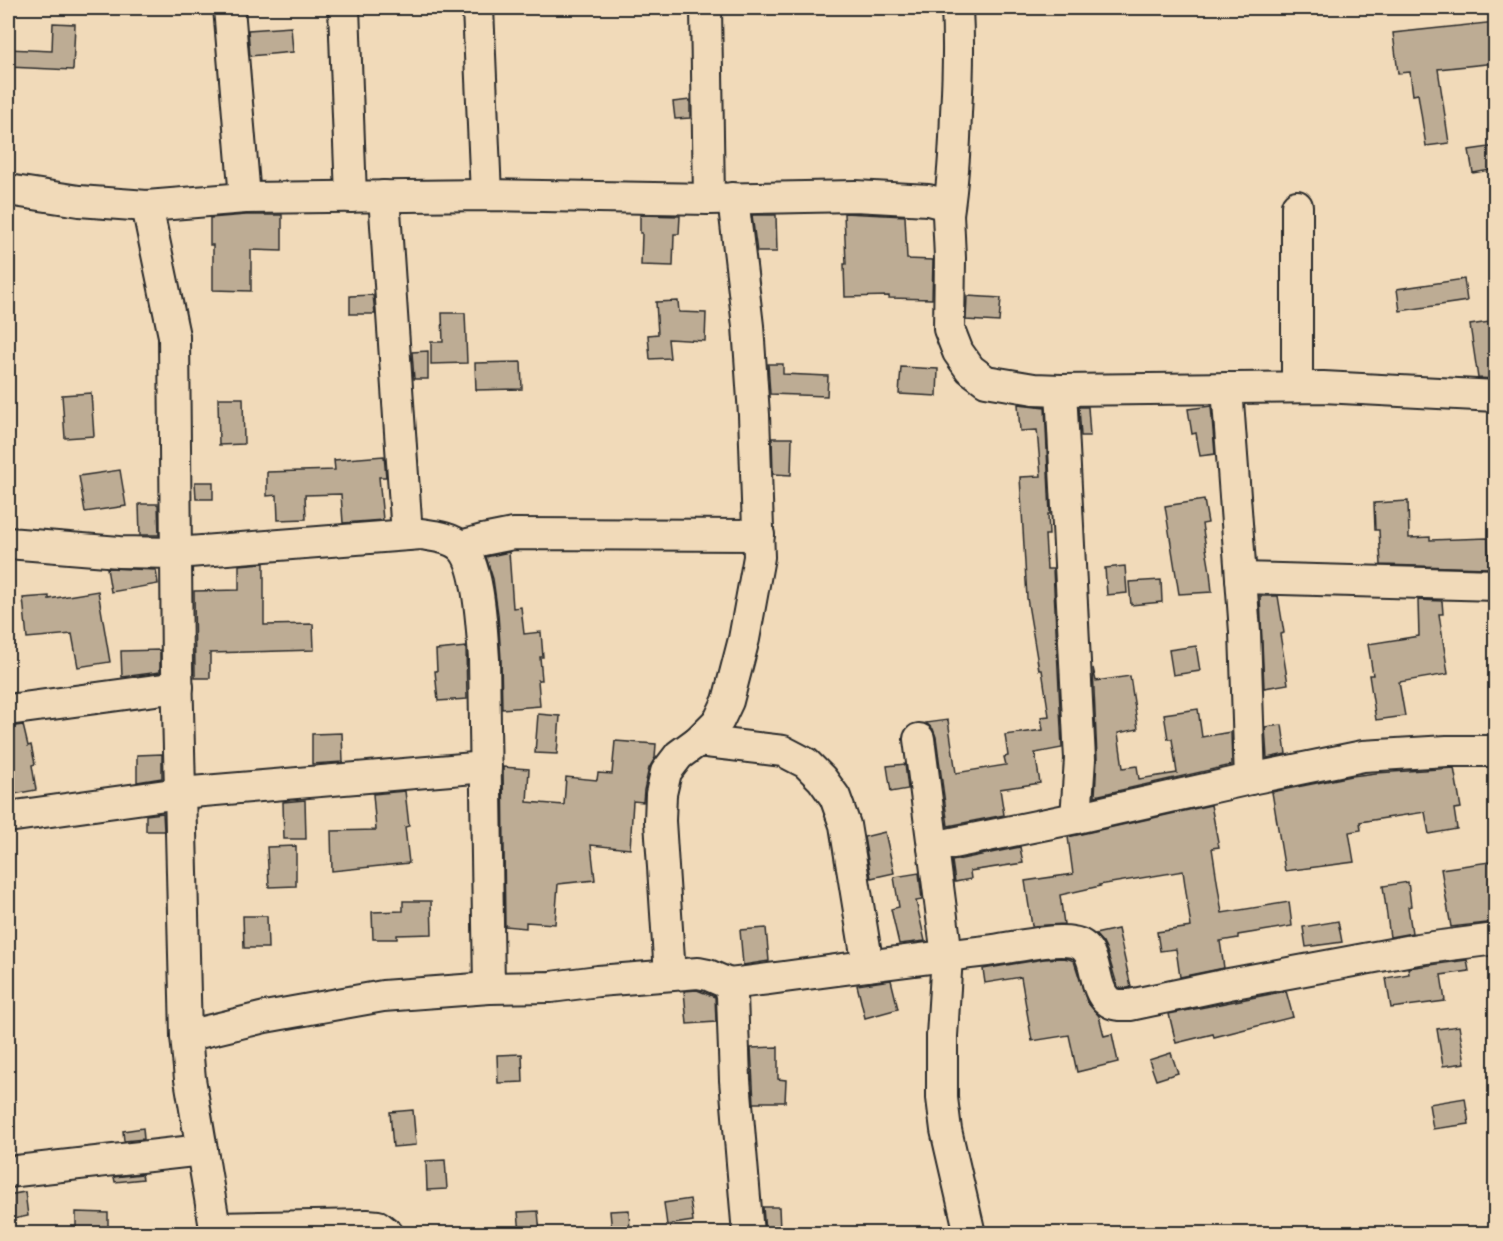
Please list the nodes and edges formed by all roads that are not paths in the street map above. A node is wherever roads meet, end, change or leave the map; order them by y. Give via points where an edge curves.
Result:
1 (229, 8) edge
2 (344, 8) edge
3 (478, 8) edge
4 (706, 8) edge
5 (957, 8) edge
6 (8, 190) edge
7 (486, 195) junction
8 (384, 196) junction
9 (351, 197) junction
10 (245, 198) junction
11 (721, 199) junction
12 (147, 206) junction
13 (1297, 206) dead end
14 (948, 214) junction
15 (1298, 387) junction
16 (1227, 388) junction
17 (1061, 390) junction
18 (1496, 396) edge
19 (407, 535) junction
20 (759, 535) junction
21 (8, 543) edge
22 (461, 546) junction
23 (176, 553) junction
24 (1241, 578) junction
25 (1496, 585) edge
26 (178, 687) junction
27 (8, 710) edge
28 (919, 739) dead end
29 (698, 741) junction
30 (1496, 751) edge
31 (486, 767) junction
32 (1250, 779) junction
33 (180, 793) junction
34 (8, 817) edge
35 (1076, 818) junction
36 (933, 847) junction
37 (1496, 939) edge
38 (947, 956) junction
39 (868, 966) junction
40 (670, 975) junction
41 (729, 984) junction
42 (489, 988) junction
43 (186, 1036) junction
44 (202, 1150) junction
45 (8, 1172) edge
46 (216, 1231) edge
47 (388, 1233) edge
48 (748, 1233) edge
49 (970, 1233) edge

1 - 10 street
2 - 9 street
3 - 7 street
4 - 11 street
5 - 14 street via 956,121
6 - 12 street
7 - 8 street
7 - 11 street
8 - 9 street
8 - 19 street
9 - 10 street
10 - 12 street
11 - 14 street via 855,196 927,200 940,203
11 - 20 street via 748,326
12 - 23 street via 174,336
13 - 15 street
14 - 17 street via 950,329 958,352 970,369 987,381
15 - 16 street
15 - 18 street
16 - 17 street
16 - 24 street
17 - 35 street via 1080,759
19 - 22 street via 444,538
19 - 23 street
20 - 22 street via 513,534
20 - 29 street via 752,597 728,701 719,720
21 - 23 street
22 - 31 street via 476,580 480,609
23 - 26 street
24 - 25 street
24 - 32 street
26 - 27 street
26 - 33 street
28 - 36 street
29 - 39 street via 783,751 806,763 836,797 845,825
29 - 40 street via 679,755 666,772 661,794
30 - 32 street via 1363,756
31 - 33 street
31 - 42 street
32 - 35 street
33 - 34 street
33 - 43 street
35 - 36 street
36 - 38 street
37 - 38 street via 1229,984 1130,1005 1107,1000 1091,957 1080,943 1053,942
38 - 39 street
38 - 49 street via 942,1098
39 - 41 street
40 - 41 street via 698,973
40 - 42 street via 551,987
41 - 48 street
42 - 43 street via 383,996
43 - 44 street
44 - 45 street
44 - 46 street
46 - 47 street via 367,1225

